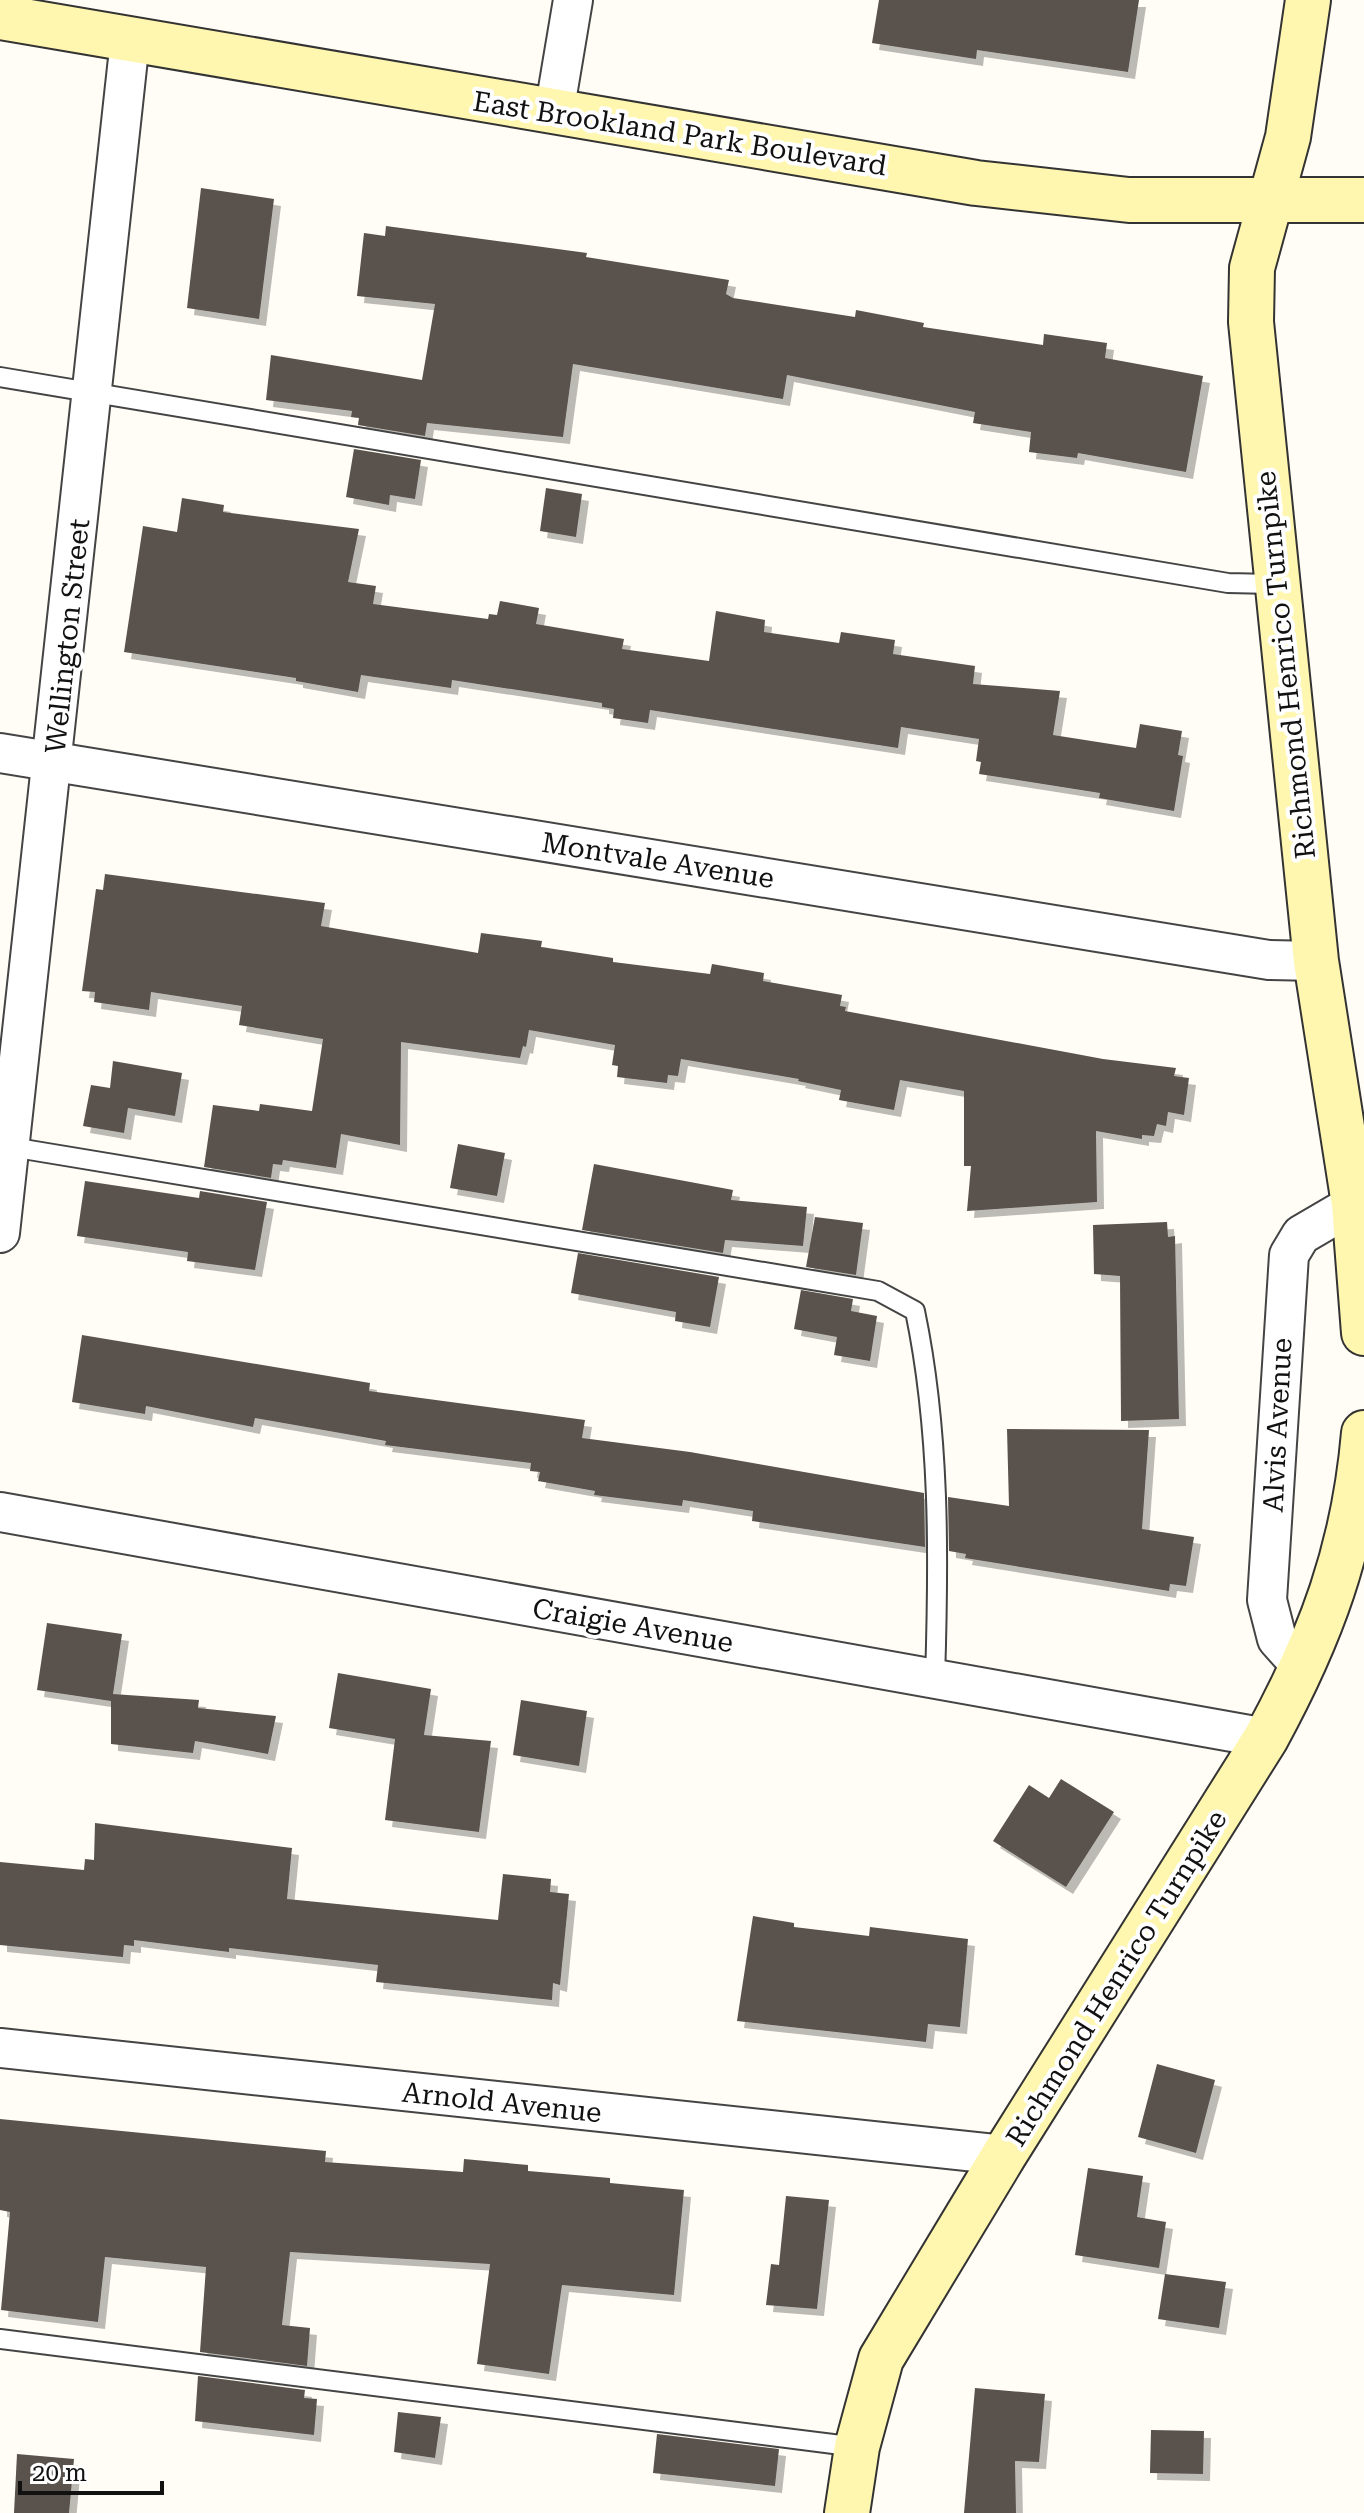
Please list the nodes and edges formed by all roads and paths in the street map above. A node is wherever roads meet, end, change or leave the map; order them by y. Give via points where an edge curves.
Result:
1 (573, 0) edge
2 (1308, 0) edge
3 (0, 17) edge
4 (130, 40) junction
5 (554, 113) junction
6 (1364, 200) edge
7 (1270, 201) junction
8 (0, 377) edge
9 (92, 392) junction
10 (1275, 584) junction
11 (0, 753) edge
12 (54, 762) junction
13 (1316, 961) junction
14 (5, 1146) edge
15 (1354, 1204) junction
16 (0, 1233) edge
17 (1364, 1333) edge
18 (1364, 1433) edge
19 (0, 1512) edge
20 (1303, 1668) junction
21 (935, 1679) junction
22 (1266, 1738) junction
23 (0, 2048) edge
24 (1004, 2155) junction
25 (0, 2339) edge
26 (857, 2447) junction
27 (847, 2513) edge

1 - 5 street
2 - 7 street, Richmond Henrico Turnpike via 1296,98
3 - 4 street, East Brookland Park Boulevard
4 - 5 street, East Brookland Park Boulevard
4 - 9 street, Wellington Street
5 - 7 street, East Brookland Park Boulevard via 1073,196
6 - 7 street, East Brookland Park Boulevard
7 - 10 street, Richmond Henrico Turnpike via 1252,268 1251,322
8 - 9 lane
9 - 10 lane via 1228,583
9 - 12 street, Wellington Street
10 - 13 street, Richmond Henrico Turnpike
11 - 12 street, Montvale Avenue
12 - 13 street, Montvale Avenue via 1253,957
12 - 14 street, Wellington Street
13 - 15 street, Richmond Henrico Turnpike
14 - 16 street, Wellington Street
14 - 21 lane via 878,1291 915,1311 928,1373 936,1516
15 - 17 street, Richmond Henrico Turnpike
15 - 20 street, Alvis Avenue via 1301,1235 1288,1266 1267,1600 1277,1639
18 - 20 street, Richmond Henrico Turnpike via 1343,1559
19 - 21 street, Craigie Avenue
20 - 22 street, Richmond Henrico Turnpike
21 - 22 street, Craigie Avenue
22 - 24 street, Richmond Henrico Turnpike
23 - 24 street, Arnold Avenue
24 - 26 street, Richmond Henrico Turnpike via 881,2359
25 - 26 lane
26 - 27 street, Richmond Henrico Turnpike

